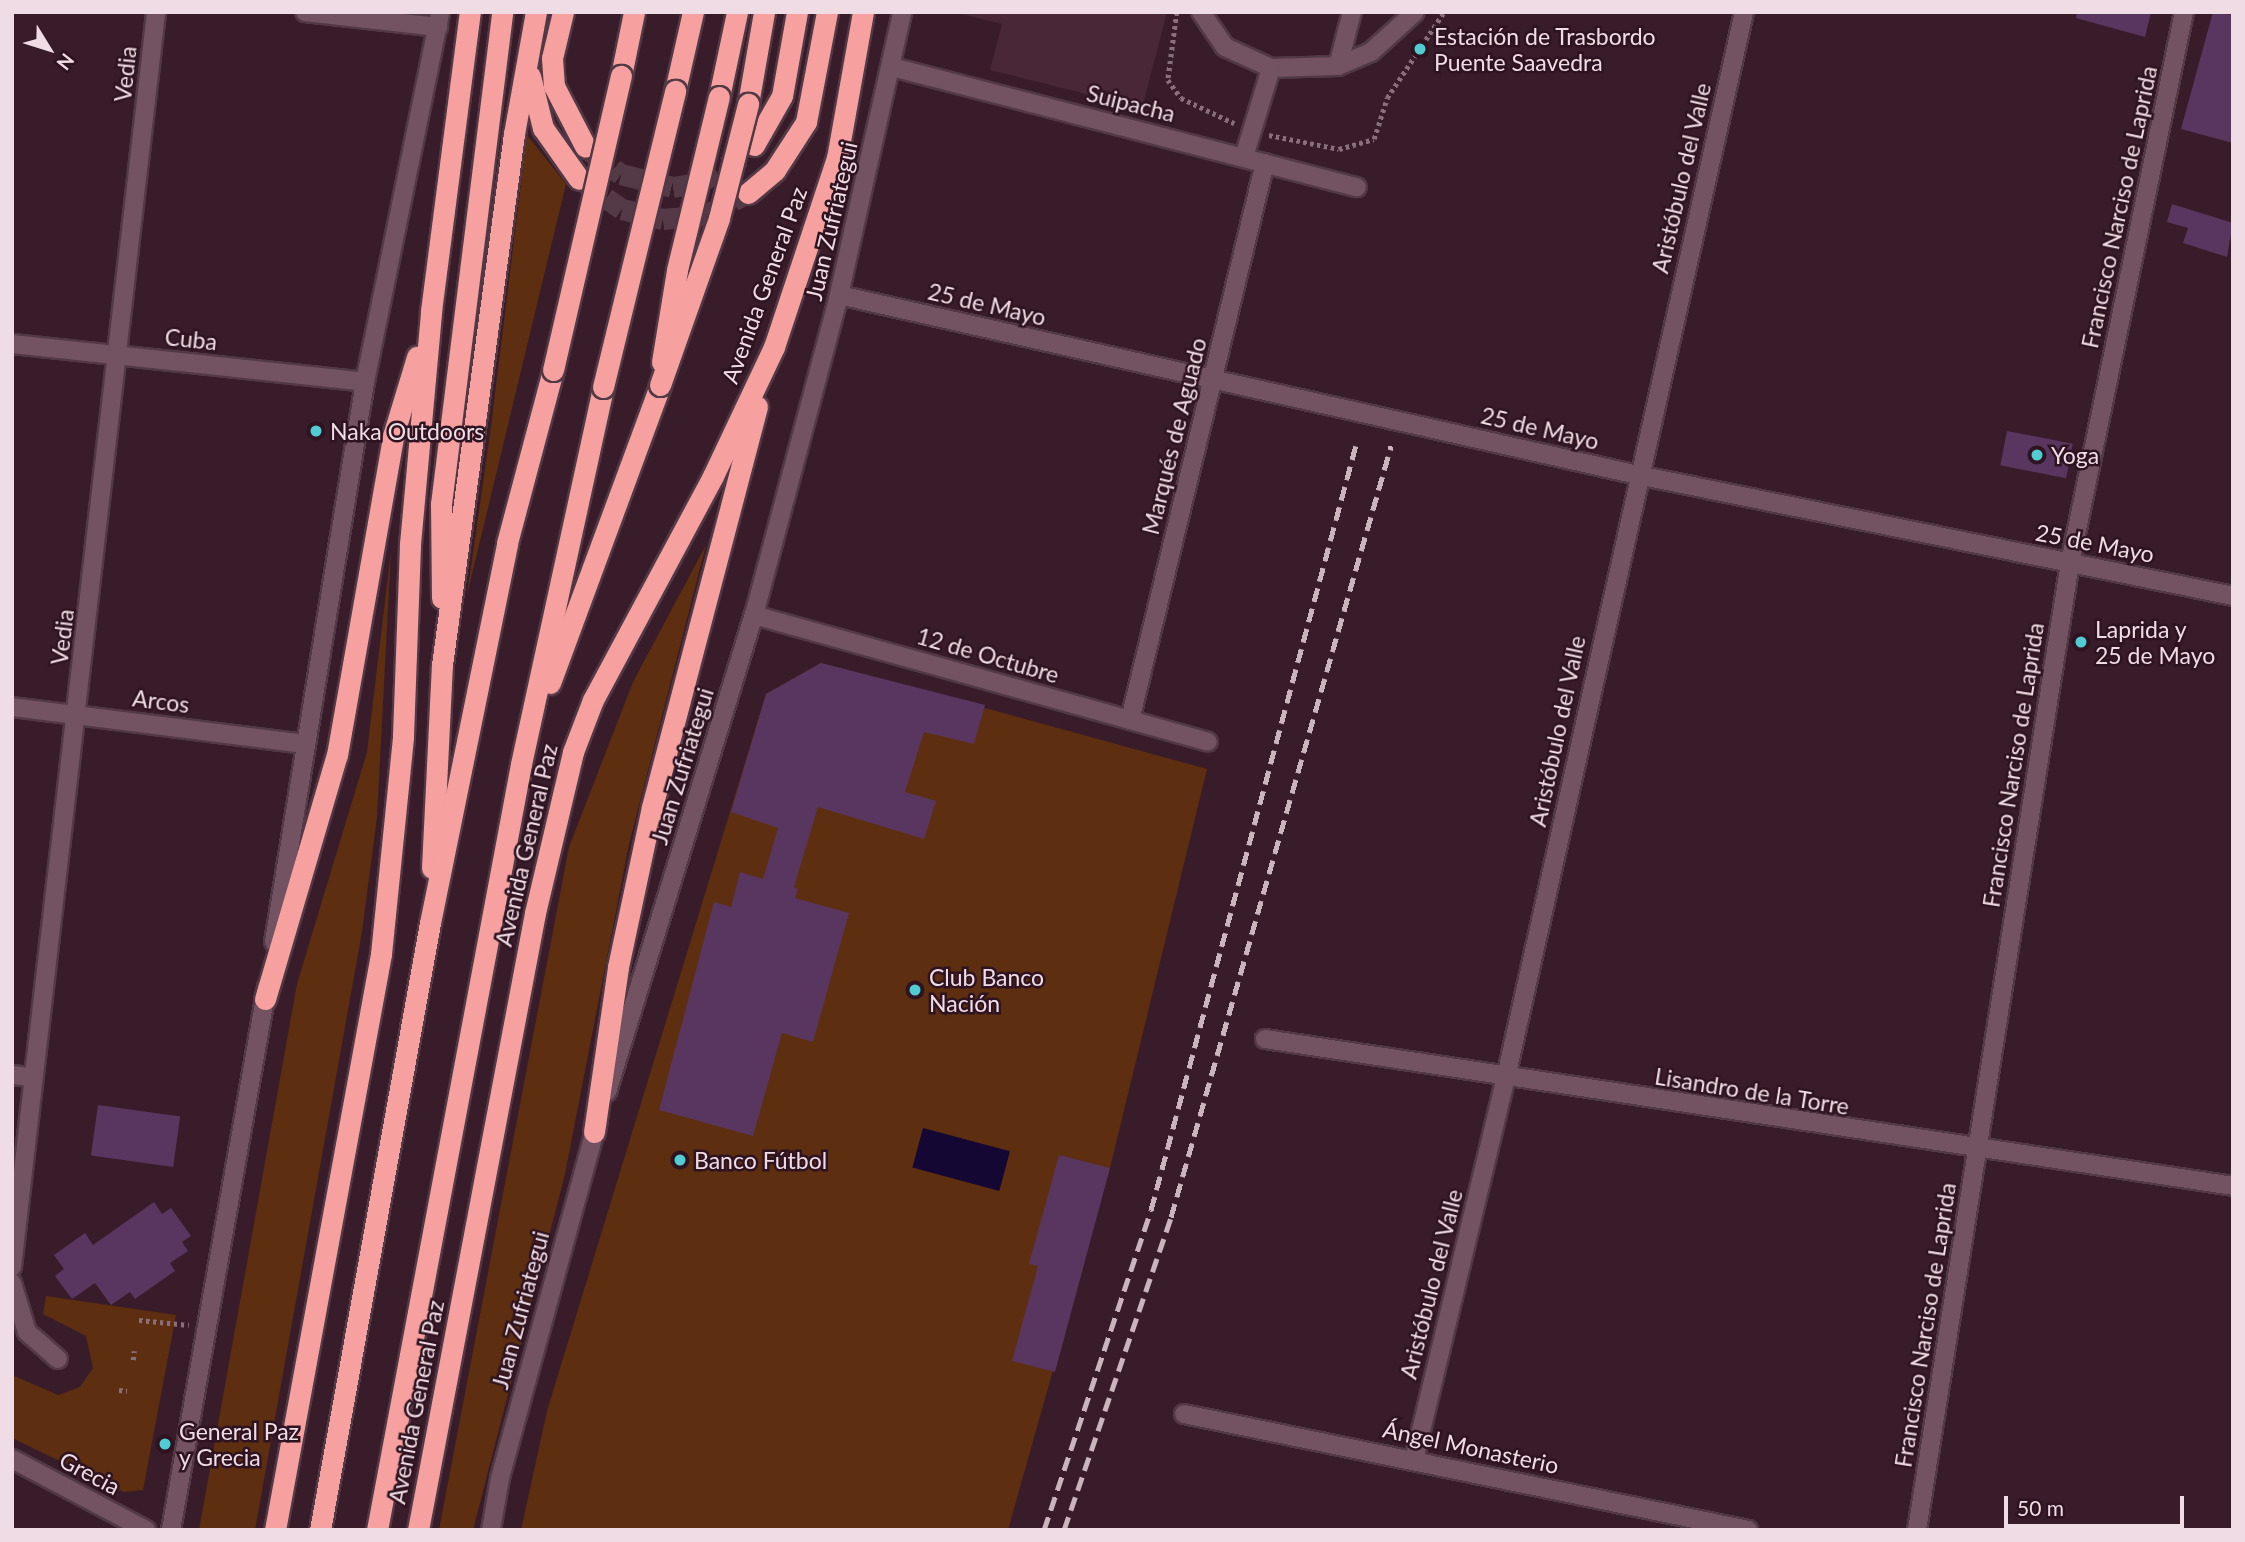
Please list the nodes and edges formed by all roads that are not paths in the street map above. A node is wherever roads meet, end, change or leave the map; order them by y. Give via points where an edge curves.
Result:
1 (156, 12) edge
2 (305, 12) edge
3 (470, 12) edge
4 (502, 12) edge
5 (536, 12) edge
6 (563, 12) edge
7 (634, 12) edge
8 (693, 12) edge
9 (737, 12) edge
10 (764, 12) edge
11 (797, 12) edge
12 (827, 12) edge
13 (863, 12) edge
14 (902, 12) edge
15 (1201, 12) edge
16 (1352, 12) edge
17 (1415, 12) edge
18 (1744, 12) edge
19 (2184, 12) edge
20 (439, 20) edge
21 (529, 46) junction
22 (1338, 66) junction
23 (892, 67) junction
24 (1271, 68) junction
25 (754, 145) tunnel mouth
26 (585, 146) tunnel mouth
27 (1244, 157) junction
28 (1265, 163) junction
29 (579, 179) tunnel mouth
30 (1357, 187) dead end
31 (748, 193) tunnel mouth
32 (839, 295) junction
33 (430, 311) junction
34 (12, 344) edge
35 (774, 347) junction
36 (120, 356) junction
37 (1212, 381) junction
38 (365, 382) junction
39 (657, 392) junction
40 (1638, 475) junction
41 (2070, 563) junction
42 (2233, 596) edge
43 (754, 615) junction
44 (442, 665) junction
45 (12, 707) edge
46 (77, 715) junction
47 (1130, 720) junction
48 (1208, 742) dead end
49 (304, 744) junction
50 (521, 764) junction
51 (430, 923) junction
52 (265, 999) junction
53 (1265, 1039) dead end
54 (12, 1075) edge
55 (31, 1077) junction
56 (1506, 1077) junction
57 (594, 1132) junction
58 (1978, 1152) junction
59 (2233, 1186) edge
60 (12, 1267) edge
61 (12, 1283) edge
62 (58, 1359) dead end
63 (1184, 1414) dead end
64 (12, 1460) edge
65 (1414, 1460) junction
66 (146, 1530) edge
67 (171, 1530) edge
68 (275, 1530) edge
69 (320, 1530) edge
70 (377, 1530) edge
71 (418, 1530) edge
72 (491, 1530) edge
73 (1748, 1530) edge
74 (1917, 1530) edge

1 - 36 street, Vedia
2 - 20 street
3 - 33 highway
4 - 44 highway via 441,504
5 - 21 highway
6 - 26 highway via 552,58 554,86
7 - 51 highway, bridge via 553,370 507,542
8 - 50 highway, Avenida General Paz, bridge via 603,387
9 - 39 highway, bridge via 677,270
10 - 39 highway, bridge via 748,104 719,218
11 - 25 highway via 782,96
12 - 31 highway via 806,122 775,170
13 - 35 highway, Avenida General Paz via 837,158
14 - 23 street, Juan Zufriategui
15 - 24 street via 1225,47
16 - 22 street
17 - 22 street via 1371,52
18 - 40 street, Aristóbulo del Valle
19 - 41 street, Francisco Narciso de Laprida
20 - 38 street
21 - 29 highway via 539,120
21 - 44 highway
22 - 24 street
23 - 27 street, Suipacha
23 - 32 street, Juan Zufriategui
24 - 27 street
27 - 28 street, Suipacha
28 - 30 street, Suipacha
28 - 37 street, Marqués de Aguado
32 - 37 street, 25 de Mayo
32 - 43 street, Juan Zufriategui
33 - 52 highway via 393,436 337,754
33 - 68 highway via 410,544 403,736 381,954
34 - 36 street, Cuba
35 - 57 highway via 652,807 618,967
35 - 71 highway, Avenida General Paz via 713,476 593,700 573,752 535,913
36 - 38 street, Cuba
36 - 46 street, Vedia
37 - 40 street, 25 de Mayo
37 - 47 street, Marqués de Aguado
38 - 49 street
39 - 50 highway
40 - 41 street, 25 de Mayo
40 - 56 street, Aristóbulo del Valle
41 - 42 street, 25 de Mayo
41 - 58 street, Francisco Narciso de Laprida
43 - 47 street, 12 de Octubre
43 - 57 street, Juan Zufriategui
44 - 51 highway
45 - 46 street, Arcos
46 - 49 street, Arcos
46 - 55 street, Vedia
47 - 48 street, 12 de Octubre
49 - 52 street
50 - 70 highway, Avenida General Paz
51 - 69 highway
52 - 67 street
53 - 56 street, Lisandro de la Torre
54 - 55 street
55 - 60 street, Vedia
56 - 58 street, Lisandro de la Torre
56 - 65 street, Aristóbulo del Valle
57 - 72 street, Juan Zufriategui
58 - 59 street, Lisandro de la Torre
58 - 74 street, Francisco Narciso de Laprida
61 - 62 street via 27,1332
63 - 65 street, Ángel Monasterio
64 - 66 street, Grecia
65 - 73 street, Ángel Monasterio

